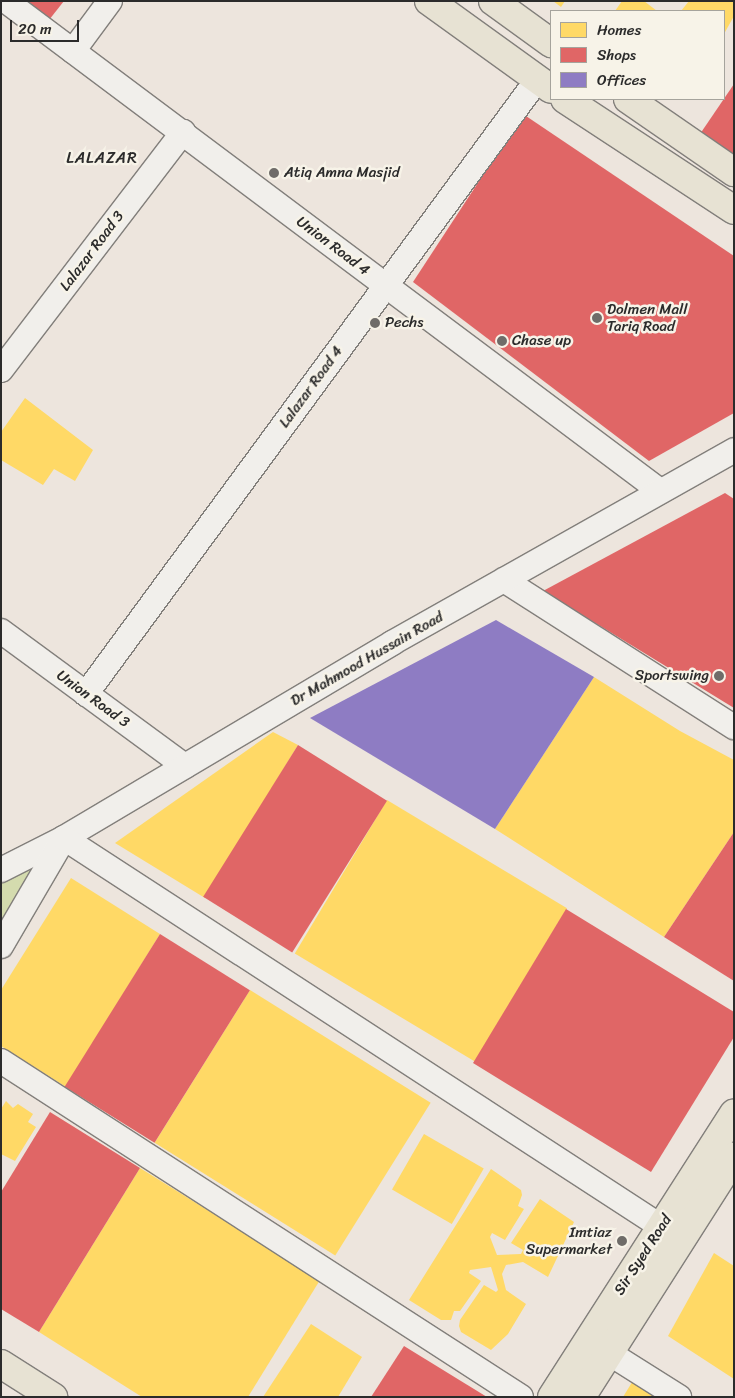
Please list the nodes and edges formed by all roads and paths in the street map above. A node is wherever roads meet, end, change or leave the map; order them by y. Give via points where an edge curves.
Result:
1 (6, 1) edge
2 (110, 1) edge
3 (429, 1) edge
4 (493, 1) edge
5 (550, 42) edge
6 (72, 51) junction
7 (544, 84) edge
8 (568, 100) edge
9 (629, 100) edge
10 (183, 132) junction
11 (734, 172) edge
12 (734, 210) edge
13 (386, 286) junction
14 (1, 370) edge
15 (734, 450) edge
16 (660, 491) junction
17 (504, 580) junction
18 (1, 631) edge
19 (86, 694) junction
20 (734, 727) edge
21 (185, 766) junction
22 (64, 838) junction
23 (1, 870) edge
24 (1, 946) edge
25 (1, 1061) edge
26 (734, 1114) edge
27 (734, 1157) edge
28 (671, 1233) junction
29 (609, 1353) junction
30 (1, 1364) edge
31 (53, 1397) edge
32 (521, 1397) edge
33 (552, 1397) edge
34 (580, 1397) edge
35 (679, 1397) edge

1 - 6 street, Union Road 4
2 - 6 street
3 - 7 main road
4 - 5 main road
6 - 10 street, Union Road 4
7 - 13 street, Lalazar Road 4
8 - 12 main road
9 - 11 main road
10 - 13 street, Union Road 4
10 - 14 street, Lalazar Road 3
13 - 16 street, Union Road 4
13 - 19 street, Lalazar Road 4
15 - 16 street, Dr Mahmood Hussain Road
16 - 17 street, Dr Mahmood Hussain Road
17 - 20 street
17 - 21 street, Dr Mahmood Hussain Road
18 - 19 street, Union Road 3
19 - 21 street, Union Road 3
21 - 22 street, Dr Mahmood Hussain Road
22 - 23 street, Dr Mahmood Hussain Road
22 - 24 street
22 - 28 street
25 - 32 street
26 - 28 main road, Sir Syed Road
27 - 28 main road, Sir Syed Road
28 - 29 main road, Sir Syed Road
28 - 33 main road, Sir Syed Road
29 - 34 main road, Sir Syed Road
29 - 35 street
30 - 31 main road

